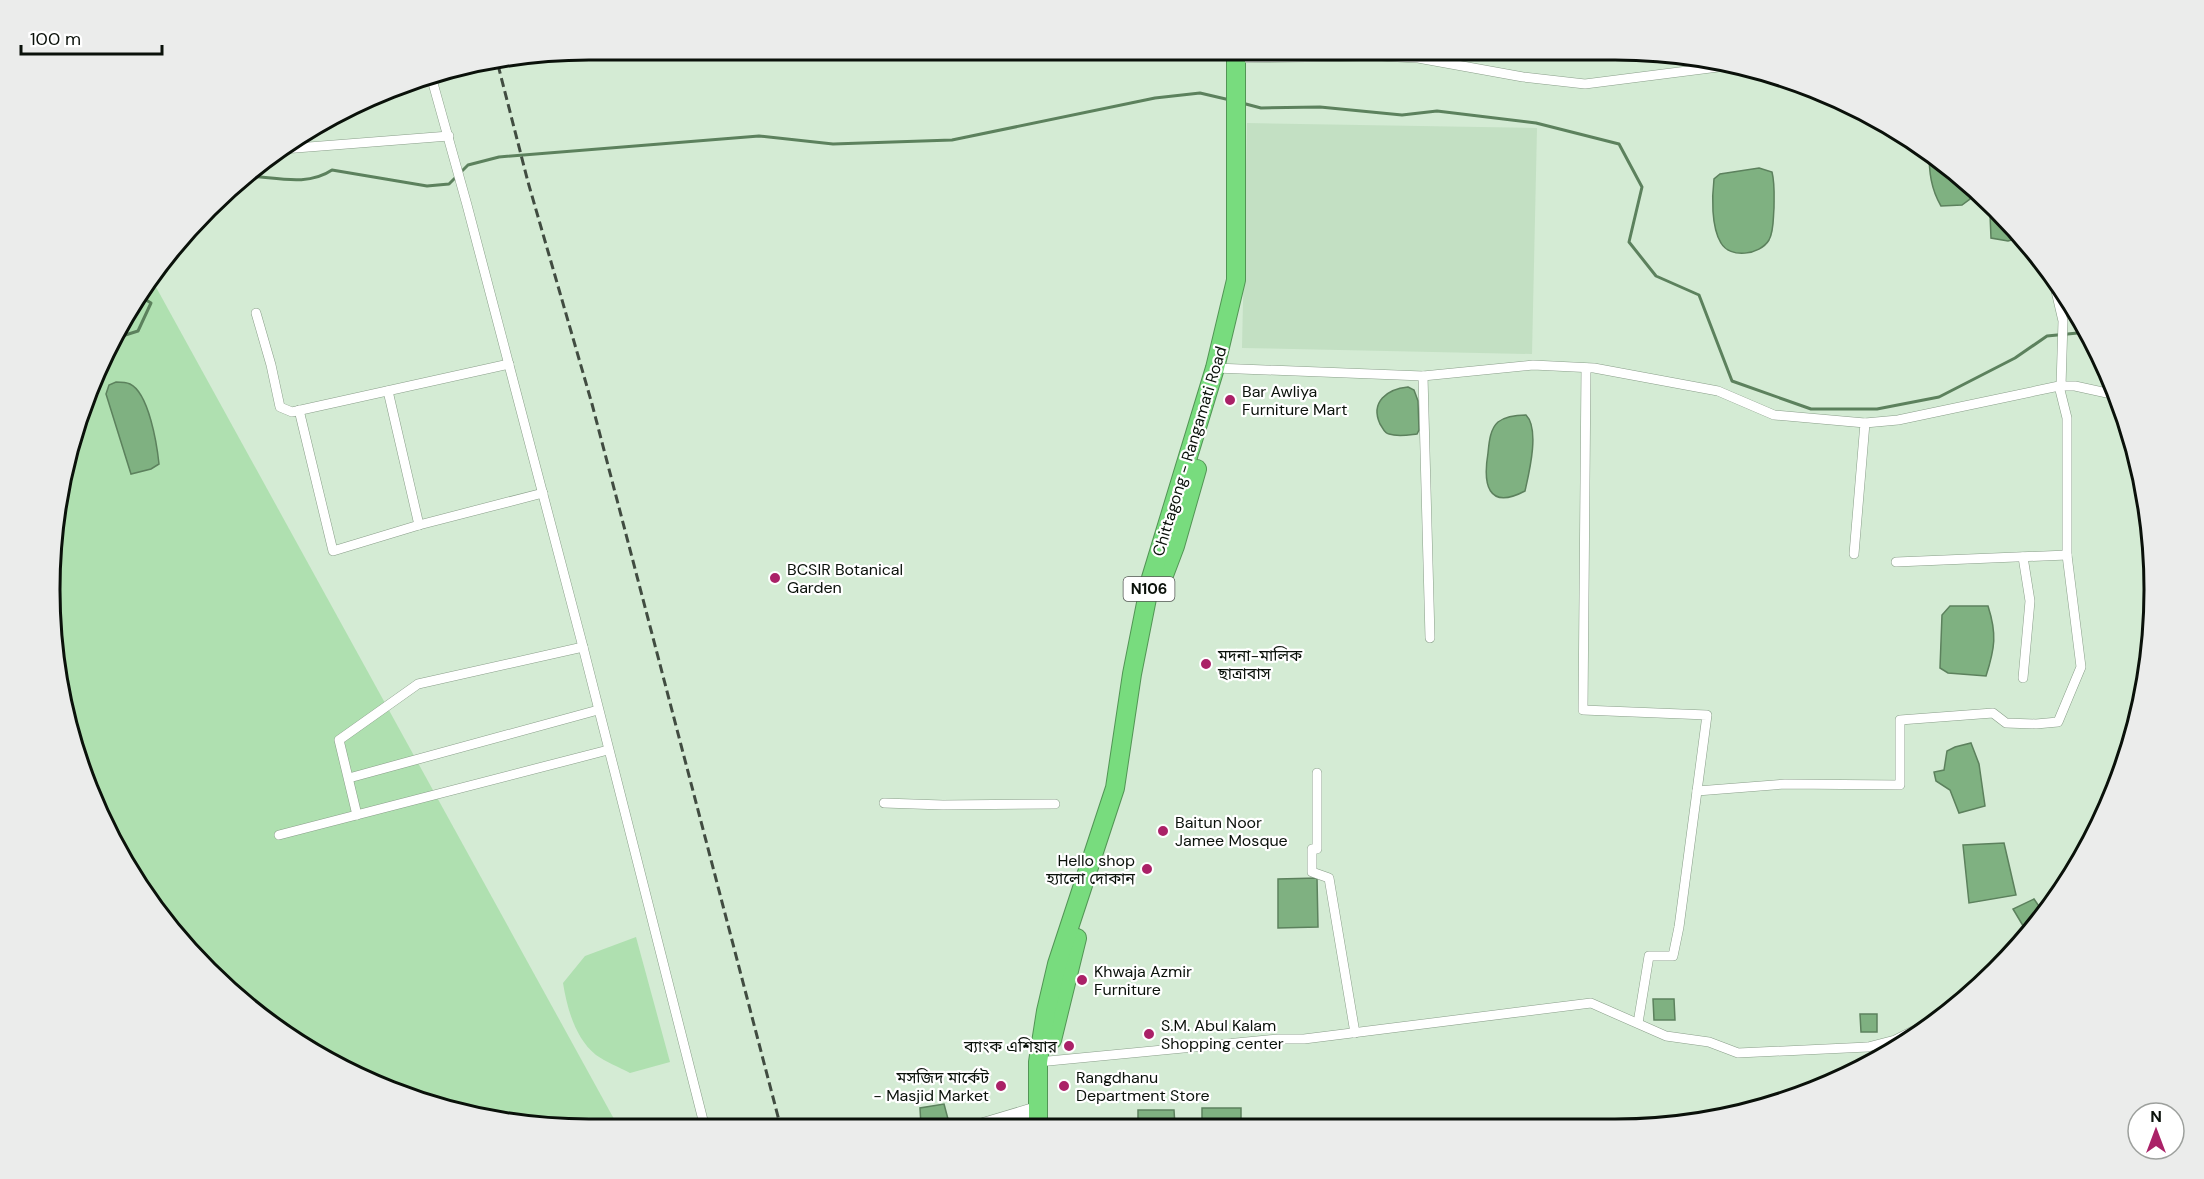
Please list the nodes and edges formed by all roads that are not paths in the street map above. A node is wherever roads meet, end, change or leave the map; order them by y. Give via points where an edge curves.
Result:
1 (1239, 60) edge
2 (1429, 60) edge
3 (1707, 68) edge
4 (433, 84) edge
5 (449, 135) junction
6 (297, 148) edge
7 (2058, 300) edge
8 (256, 313) dead end
9 (509, 364) junction
10 (1221, 368) junction
11 (1586, 368) junction
12 (1423, 376) junction
13 (2060, 386) junction
14 (388, 391) junction
15 (2106, 393) edge
16 (299, 410) junction
17 (1865, 423) junction
18 (543, 493) junction
19 (419, 525) junction
20 (1854, 554) dead end
21 (2067, 555) junction
22 (2023, 556) junction
23 (1896, 562) dead end
24 (1431, 638) dead end
25 (583, 646) junction
26 (2023, 678) dead end
27 (598, 710) junction
28 (608, 750) junction
29 (1317, 773) dead end
30 (349, 778) junction
31 (1697, 791) junction
32 (884, 803) dead end
33 (1055, 804) dead end
34 (357, 814) junction
35 (279, 835) dead end
36 (1638, 1023) junction
37 (1355, 1033) junction
38 (1887, 1043) edge
39 (1042, 1063) junction
40 (1037, 1118) edge
41 (703, 1119) edge
42 (1047, 1119) edge

1 - 10 highway, Chittagong - Rangamati Road / N106 via 1236,280
2 - 3 street via 1585,84
4 - 5 street
5 - 6 street
5 - 9 street
7 - 13 street via 2063,321
8 - 16 street via 280,407 292,412
9 - 14 street
9 - 18 street
10 - 12 street
10 - 39 highway, Chittagong - Rangamati Road / N106 via 1151,578 1115,788 1057,964 1046,1011
11 - 12 street via 1533,365
11 - 17 street via 1718,391 1774,415
11 - 31 street via 1583,710 1707,715
12 - 24 street
13 - 15 street
13 - 17 street via 1899,420
13 - 21 street via 2067,418
14 - 16 street
14 - 19 street
16 - 19 street via 333,551
17 - 20 street
18 - 19 street
18 - 25 street
21 - 22 street
21 - 31 street via 2081,667 2058,722 2006,723 1993,713 1900,720 1900,785 1785,784
22 - 23 street
22 - 26 street via 2030,601
25 - 27 street
25 - 30 street via 418,684 339,740
27 - 28 street
27 - 30 street
28 - 34 street
28 - 41 street
29 - 37 street via 1317,849 1312,849 1312,872 1329,878
30 - 34 street
31 - 36 street via 1672,956 1648,956
32 - 33 street
34 - 35 street
36 - 37 street via 1591,1003
36 - 38 street via 1666,1036 1709,1042 1738,1053
37 - 39 street
39 - 40 highway, Chittagong - Rangamati Road / N106
39 - 42 highway, Chittagong - Rangamati Road / N106

